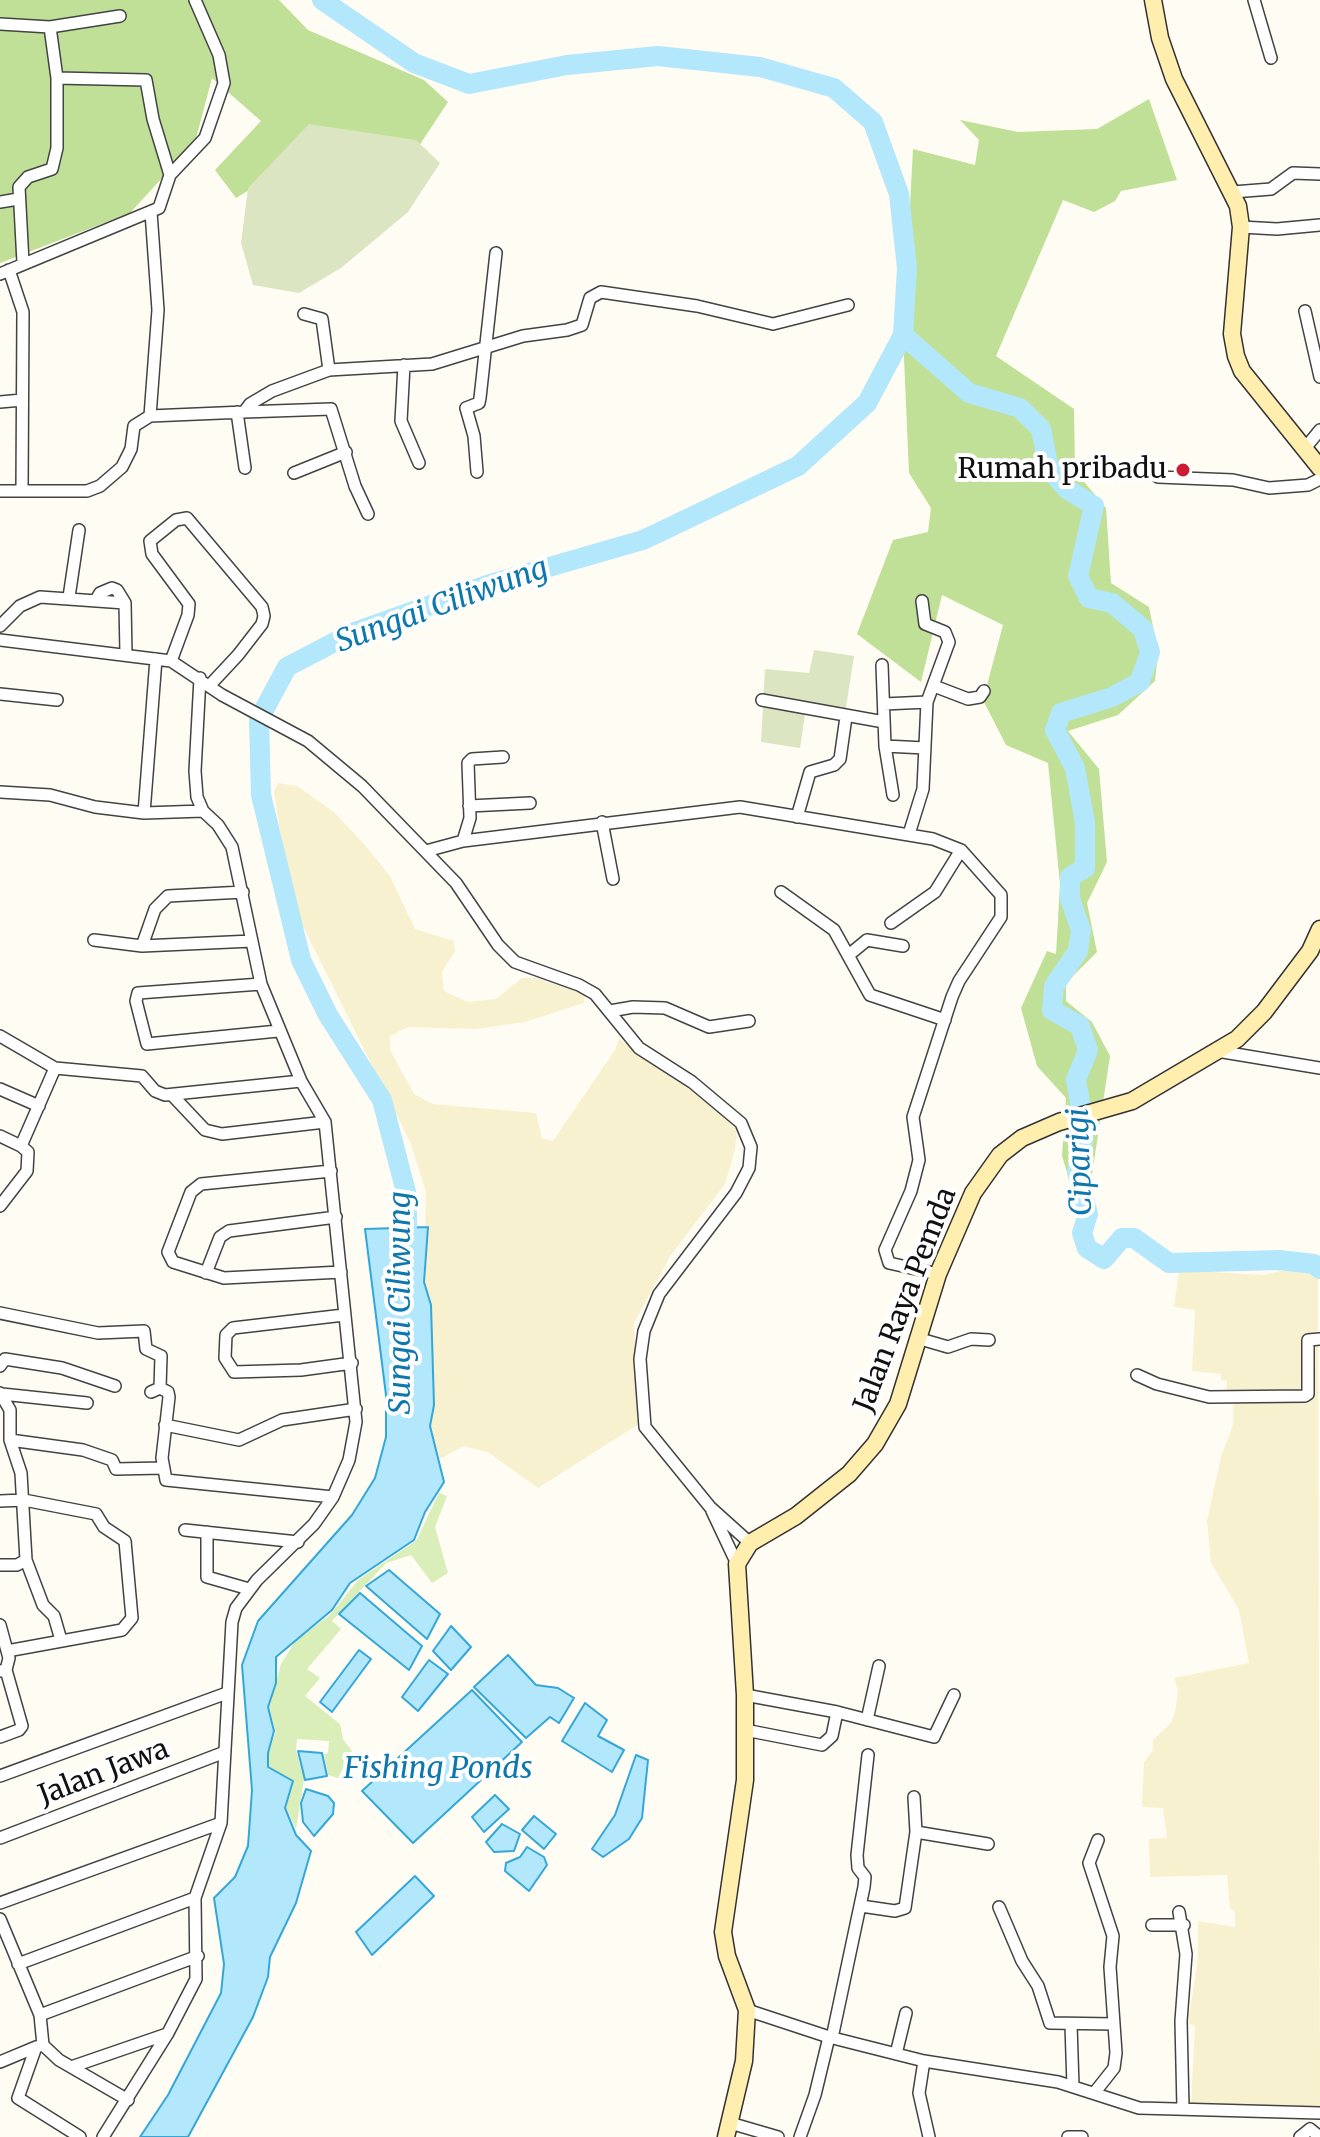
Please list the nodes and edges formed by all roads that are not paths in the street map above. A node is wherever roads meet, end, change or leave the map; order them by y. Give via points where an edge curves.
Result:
1 (195, 0) edge
2 (1153, 0) edge
3 (1254, 0) edge
4 (120, 16) dead end
5 (0, 24) edge
6 (50, 27) junction
7 (1271, 58) dead end
8 (57, 78) junction
9 (1320, 174) edge
10 (170, 175) junction
11 (1237, 188) junction
12 (18, 199) junction
13 (0, 202) edge
14 (151, 212) junction
15 (1320, 225) edge
16 (1241, 227) junction
17 (496, 253) dead end
18 (23, 263) junction
19 (4, 272) edge
20 (848, 305) dead end
21 (1305, 311) dead end
22 (304, 314) dead end
23 (1315, 343) edge
24 (484, 346) junction
25 (404, 365) junction
26 (329, 370) junction
27 (1320, 377) edge
28 (22, 400) junction
29 (0, 402) edge
30 (240, 412) junction
31 (150, 416) junction
32 (1320, 430) edge
33 (1306, 447) junction
34 (346, 452) junction
35 (419, 463) dead end
36 (245, 468) dead end
37 (1320, 468) edge
38 (477, 472) dead end
39 (294, 473) dead end
40 (1158, 477) dead end
41 (1320, 479) edge
42 (0, 491) edge
43 (22, 491) junction
44 (368, 514) dead end
45 (79, 530) dead end
46 (69, 597) junction
47 (922, 601) dead end
48 (0, 626) edge
49 (0, 640) edge
50 (126, 654) junction
51 (156, 659) junction
52 (171, 661) junction
53 (882, 665) dead end
54 (205, 681) junction
55 (934, 686) junction
56 (984, 691) dead end
57 (0, 694) edge
58 (57, 700) dead end
59 (762, 700) dead end
60 (927, 702) junction
61 (884, 704) junction
62 (846, 717) junction
63 (884, 722) junction
64 (885, 746) junction
65 (925, 748) junction
66 (503, 757) dead end
67 (0, 792) edge
68 (893, 795) dead end
69 (530, 803) dead end
70 (469, 806) junction
71 (203, 811) junction
72 (144, 813) junction
73 (797, 817) junction
74 (602, 822) junction
75 (909, 834) junction
76 (463, 841) junction
77 (961, 850) junction
78 (426, 851) junction
79 (613, 879) dead end
80 (243, 892) junction
81 (781, 892) dead end
82 (891, 923) dead end
83 (1319, 935) edge
84 (94, 940) dead end
85 (252, 941) junction
86 (142, 946) junction
87 (903, 946) dead end
88 (850, 954) junction
89 (261, 984) junction
90 (610, 1011) junction
91 (945, 1020) junction
92 (749, 1021) dead end
93 (278, 1031) junction
94 (0, 1037) edge
95 (1217, 1051) junction
96 (55, 1068) junction
97 (1320, 1068) edge
98 (301, 1081) junction
99 (0, 1089) edge
100 (172, 1095) junction
101 (39, 1106) junction
102 (325, 1122) junction
103 (0, 1136) edge
104 (21, 1146) junction
105 (331, 1171) junction
106 (0, 1206) edge
107 (336, 1217) junction
108 (341, 1272) junction
109 (206, 1273) junction
110 (938, 1274) junction
111 (0, 1313) edge
112 (344, 1315) junction
113 (917, 1338) junction
114 (1320, 1339) edge
115 (989, 1340) dead end
116 (352, 1363) junction
117 (0, 1366) edge
118 (1137, 1375) dead end
119 (115, 1386) dead end
120 (1, 1394) edge
121 (87, 1403) dead end
122 (356, 1409) junction
123 (165, 1425) junction
124 (10, 1440) junction
125 (162, 1468) junction
126 (333, 1497) junction
127 (24, 1500) junction
128 (0, 1501) edge
129 (710, 1507) junction
130 (185, 1530) dead end
131 (207, 1532) junction
132 (298, 1542) junction
133 (750, 1543) junction
134 (26, 1560) junction
135 (737, 1564) junction
136 (0, 1565) edge
137 (249, 1589) junction
138 (0, 1625) edge
139 (61, 1640) junction
140 (7, 1651) junction
141 (879, 1666) dead end
142 (3, 1671) edge
143 (227, 1693) junction
144 (745, 1695) junction
145 (954, 1695) dead end
146 (837, 1712) junction
147 (867, 1720) junction
148 (745, 1730) junction
149 (0, 1737) edge
150 (225, 1752) junction
151 (868, 1755) dead end
152 (0, 1776) edge
153 (914, 1797) dead end
154 (221, 1823) junction
155 (916, 1832) junction
156 (0, 1838) edge
157 (1098, 1840) dead end
158 (988, 1844) dead end
159 (195, 1898) junction
160 (0, 1903) edge
161 (861, 1906) junction
162 (999, 1907) dead end
163 (1179, 1912) dead end
164 (0, 1919) edge
165 (1152, 1925) dead end
166 (1184, 1925) junction
167 (3, 1937) edge
168 (198, 1956) junction
169 (18, 1964) junction
170 (747, 2010) junction
171 (906, 2013) dead end
172 (40, 2015) junction
173 (1114, 2024) junction
174 (1071, 2025) junction
175 (168, 2033) junction
176 (830, 2038) junction
177 (40, 2046) junction
178 (896, 2054) junction
179 (924, 2061) junction
180 (0, 2062) edge
181 (71, 2067) junction
182 (1073, 2086) junction
183 (1095, 2092) junction
184 (128, 2100) junction
185 (1183, 2108) junction
186 (1320, 2113) edge
187 (728, 2130) edge
188 (80, 2137) edge
189 (103, 2137) edge
190 (778, 2137) edge
191 (800, 2137) edge
192 (929, 2137) edge
193 (1068, 2137) edge
194 (1082, 2137) edge
195 (1300, 2137) edge
196 (1320, 2137) edge

1 - 10 street via 219,55 224,83 205,138
2 - 11 main road via 1174,79
3 - 7 street
4 - 6 street
5 - 6 street
6 - 8 street
8 - 10 street via 146,80
8 - 12 street via 55,161 46,173 22,181
9 - 11 street via 1293,173 1271,189
10 - 14 street via 159,208
11 - 16 main road
12 - 13 street
12 - 18 street
14 - 18 street
14 - 31 street via 158,310
15 - 16 street
16 - 33 main road via 1232,313 1236,356 1242,371
17 - 24 street
18 - 19 street
19 - 28 street via 23,312
20 - 24 street via 766,324 697,306 601,292 590,298 582,325
21 - 23 street
22 - 26 street via 322,319
23 - 27 street
24 - 25 street via 432,364
24 - 38 street via 480,401 466,408
25 - 26 street
25 - 35 street via 401,421
26 - 30 street via 272,391
28 - 29 street
28 - 43 street
30 - 31 street
30 - 34 street via 328,408
30 - 36 street
31 - 43 street via 134,426 127,459 100,486 78,493
32 - 33 street
33 - 37 main road
34 - 39 street
34 - 44 street
40 - 41 street via 1233,480 1269,488
42 - 43 street
45 - 46 street
46 - 48 street via 30,600
46 - 50 street via 125,603
47 - 55 street via 925,624 949,635
49 - 50 street
50 - 51 street
51 - 52 street
51 - 72 street
52 - 54 street
52 - 54 street via 189,604 152,554 150,541 176,520 187,518 264,616 238,655
53 - 61 street
54 - 71 street via 195,771
54 - 78 street via 331,759
55 - 56 street via 968,699
55 - 60 street
57 - 58 street
59 - 62 street
60 - 61 street
60 - 65 street
61 - 63 street
62 - 63 street
62 - 73 street via 840,759 810,772
63 - 64 street
64 - 65 street
64 - 68 street
65 - 75 street via 923,789
66 - 70 street via 468,763
67 - 72 street via 50,795
69 - 70 street
70 - 76 street
71 - 72 street
71 - 80 street via 232,847
73 - 74 street via 740,807
73 - 75 street
74 - 76 street
74 - 79 street
75 - 77 street
76 - 78 street
77 - 82 street via 935,892
77 - 91 street via 1001,895 1001,917 959,981
78 - 90 street via 515,962 579,985
80 - 85 street
80 - 86 street via 168,896 155,909
81 - 88 street via 834,930
83 - 95 main road, Jalan Raya Pemda via 1264,1012
84 - 86 street
85 - 86 street
85 - 89 street
87 - 88 street via 867,940
88 - 91 street via 870,995
89 - 93 street
89 - 93 street via 138,993 147,1044
90 - 92 street via 665,1008 709,1027
90 - 129 street via 639,1048 692,1082 741,1123 751,1147 749,1168 736,1193 659,1294 644,1331 640,1359 645,1427
91 - 110 street via 913,1117 919,1160 911,1191 885,1250 889,1263
93 - 98 street
94 - 96 street
95 - 97 street
95 - 110 main road, Jalan Raya Pemda via 1156,1089 1059,1122 1022,1138 1000,1155 973,1193
96 - 100 street via 142,1076 155,1091
96 - 101 street
98 - 100 street
98 - 102 street
99 - 101 street
100 - 102 street via 205,1130 222,1134
101 - 104 street
102 - 105 street
103 - 104 street
104 - 106 street via 28,1152 27,1171
105 - 107 street
105 - 109 street via 196,1187 168,1252 173,1262
107 - 108 street
107 - 109 street via 229,1231 220,1237
108 - 109 street via 224,1278
108 - 112 street
110 - 113 main road, Jalan Raya Pemda
111 - 123 street via 98,1333 144,1331 146,1349 161,1356 156,1390 168,1392
112 - 116 street
112 - 116 street via 233,1328 226,1335 225,1358 234,1372
113 - 115 street via 948,1347 971,1339
113 - 133 main road, Jalan Raya Pemda via 898,1404 875,1444 849,1474 796,1516
114 - 118 street via 1308,1340 1307,1396 1209,1397
116 - 122 street
117 - 119 street via 5,1359 62,1368
120 - 121 street
120 - 124 street via 10,1410
122 - 123 street via 282,1420 239,1440
122 - 126 street via 352,1450
123 - 125 street
124 - 125 street via 83,1450 112,1460 116,1469
124 - 127 street
125 - 126 street via 163,1477 174,1482
126 - 132 street
127 - 128 street
127 - 134 street
127 - 139 street via 96,1514 104,1527 125,1541 132,1618 128,1625
129 - 133 street
129 - 135 street
130 - 131 street
131 - 132 street
131 - 137 street via 207,1577
132 - 137 street
133 - 135 main road, Jalan Raya Pemda
134 - 136 street
134 - 139 street
135 - 144 main road
137 - 143 street via 232,1622
138 - 140 street
139 - 140 street
140 - 142 street
141 - 147 street
142 - 149 street via 22,1726
143 - 150 street
143 - 152 street
144 - 146 street
144 - 148 main road
145 - 147 street via 934,1737
146 - 147 street
146 - 148 street via 826,1745
148 - 170 main road via 745,1780 723,1932
150 - 154 street
150 - 156 street, Jalan Jawa
151 - 161 street via 857,1855 865,1877
153 - 155 street
154 - 159 street
154 - 160 street
155 - 158 street
155 - 161 street via 905,1908
157 - 173 street via 1089,1863 1110,1919
159 - 168 street
159 - 169 street
161 - 176 street
162 - 174 street via 1049,2021
163 - 166 street
164 - 167 street
165 - 166 street
166 - 185 street
167 - 169 street
168 - 172 street
168 - 175 street via 196,1979
169 - 172 street
170 - 176 street
170 - 187 main road via 744,2061
171 - 178 street
172 - 177 street
173 - 174 street
173 - 183 street via 1116,2061
174 - 182 street
175 - 181 street
175 - 184 street
176 - 178 street
176 - 191 street
177 - 180 street
177 - 181 street
177 - 188 street via 18,2098
178 - 179 street
179 - 182 street
179 - 192 street via 919,2101
181 - 184 street
182 - 183 street
183 - 185 street via 1139,2108
184 - 189 street
185 - 186 street
187 - 190 street
193 - 194 street
195 - 196 street via 1310,2129

